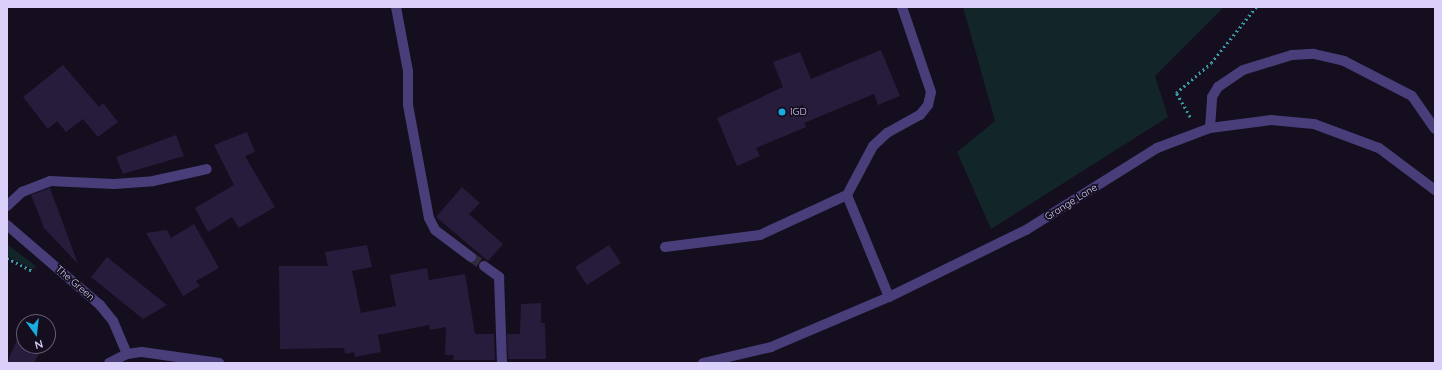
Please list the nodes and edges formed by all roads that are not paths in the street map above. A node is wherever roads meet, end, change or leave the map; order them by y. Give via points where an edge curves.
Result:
1 (396, 7) edge
2 (902, 7) edge
3 (1210, 128) junction
4 (1435, 129) edge
5 (207, 169) dead end
6 (1435, 190) edge
7 (847, 195) junction
8 (7, 206) edge
9 (7, 226) edge
10 (665, 247) dead end
11 (471, 257) tunnel mouth
12 (484, 266) tunnel mouth
13 (889, 296) junction
14 (127, 354) junction
15 (109, 363) edge
16 (219, 363) edge
17 (502, 363) edge
18 (703, 363) edge

1 - 11 street via 408,71 408,105 429,218 435,230
2 - 7 street via 931,92 928,105 920,116 887,133 873,146
3 - 4 street via 1212,97 1218,87 1243,70 1292,55 1314,54 1344,61 1412,96
3 - 6 street, Grange Lane via 1271,120 1314,124 1379,148
3 - 13 street, Grange Lane via 1157,148 1026,230
5 - 8 street via 153,181 114,184 50,181 22,192
7 - 10 street via 760,235
7 - 13 street
9 - 14 street, The Green via 100,305 113,321
12 - 17 street via 499,277
13 - 18 street, Grange Lane via 771,347
14 - 15 street
14 - 16 street via 150,352

